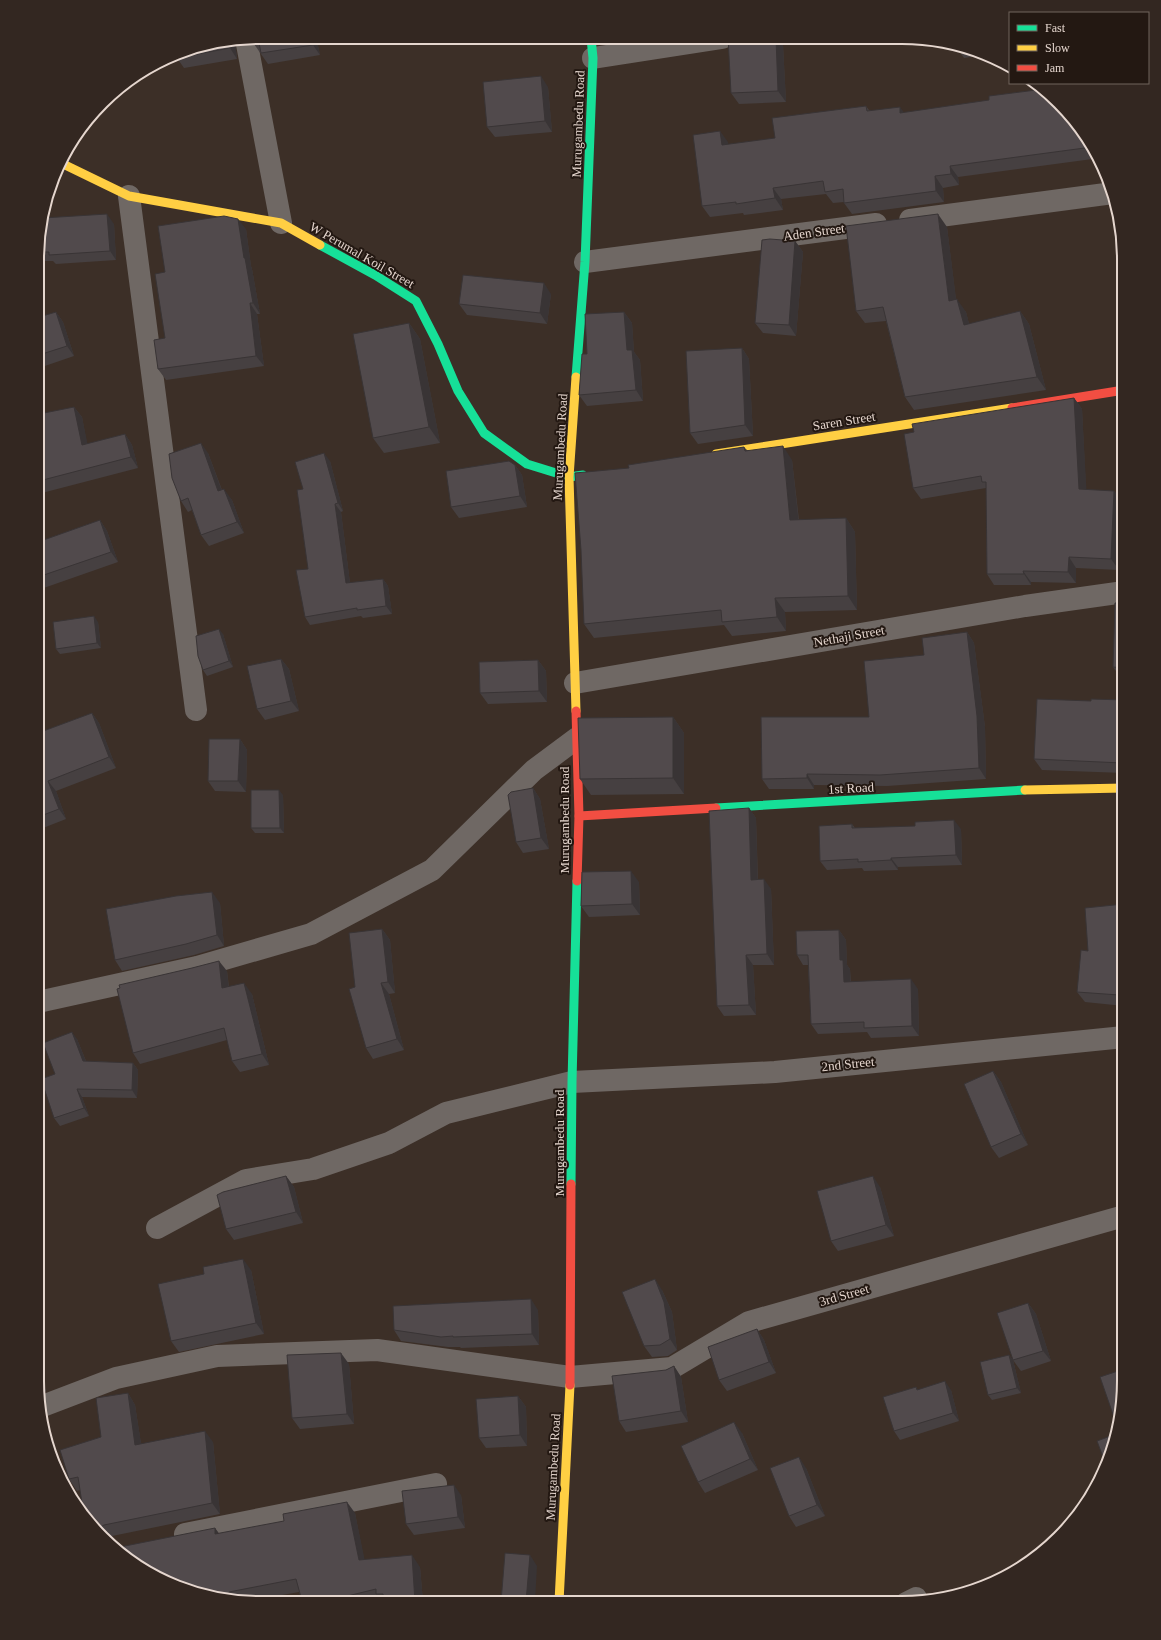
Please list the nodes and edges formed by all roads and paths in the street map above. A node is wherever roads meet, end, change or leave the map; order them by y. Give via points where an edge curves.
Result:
1 (247, 44) edge
2 (644, 44) edge
3 (592, 48) edge
4 (66, 165) edge
5 (1107, 194) edge
6 (129, 196) junction
7 (281, 223) junction
8 (585, 262) junction
9 (1117, 391) edge
10 (703, 456) edge
11 (593, 474) edge
12 (569, 477) junction
13 (1117, 593) edge
14 (575, 682) junction
15 (196, 710) dead end
16 (577, 738) junction
17 (1117, 788) edge
18 (579, 816) junction
19 (44, 1001) edge
20 (1117, 1038) edge
21 (572, 1082) junction
22 (1117, 1218) edge
23 (157, 1228) dead end
24 (570, 1377) junction
25 (45, 1405) edge
26 (436, 1484) dead end
27 (162, 1539) edge
28 (559, 1596) edge

1 - 7 street
2 - 3 street
3 - 8 street, Murugambedu Road
4 - 6 street, W Perumal Koil Street
5 - 8 street, Aden Street
6 - 7 street, W Perumal Koil Street
6 - 15 street
7 - 12 street, W Perumal Koil Street via 375,275 416,301 458,391 484,433 527,464
8 - 12 street, Murugambedu Road
9 - 10 street, Saren Street
11 - 12 street
12 - 14 street, Murugambedu Road
13 - 14 street, Nethaji Street via 1025,606
14 - 16 street, Murugambedu Road
16 - 18 street, Murugambedu Road
16 - 19 street via 534,770 432,870 311,934 197,967
17 - 18 street, 1st Road via 1034,790
18 - 21 street, Murugambedu Road
20 - 21 street, 2nd Street via 775,1072
21 - 23 street, 2nd Street via 446,1113 389,1143 313,1169 246,1180
21 - 24 street, Murugambedu Road
22 - 24 street, 3rd Street via 749,1322 672,1368
24 - 25 street, 3rd Street via 377,1350 217,1356 116,1378
24 - 28 street, Murugambedu Road
26 - 27 street

